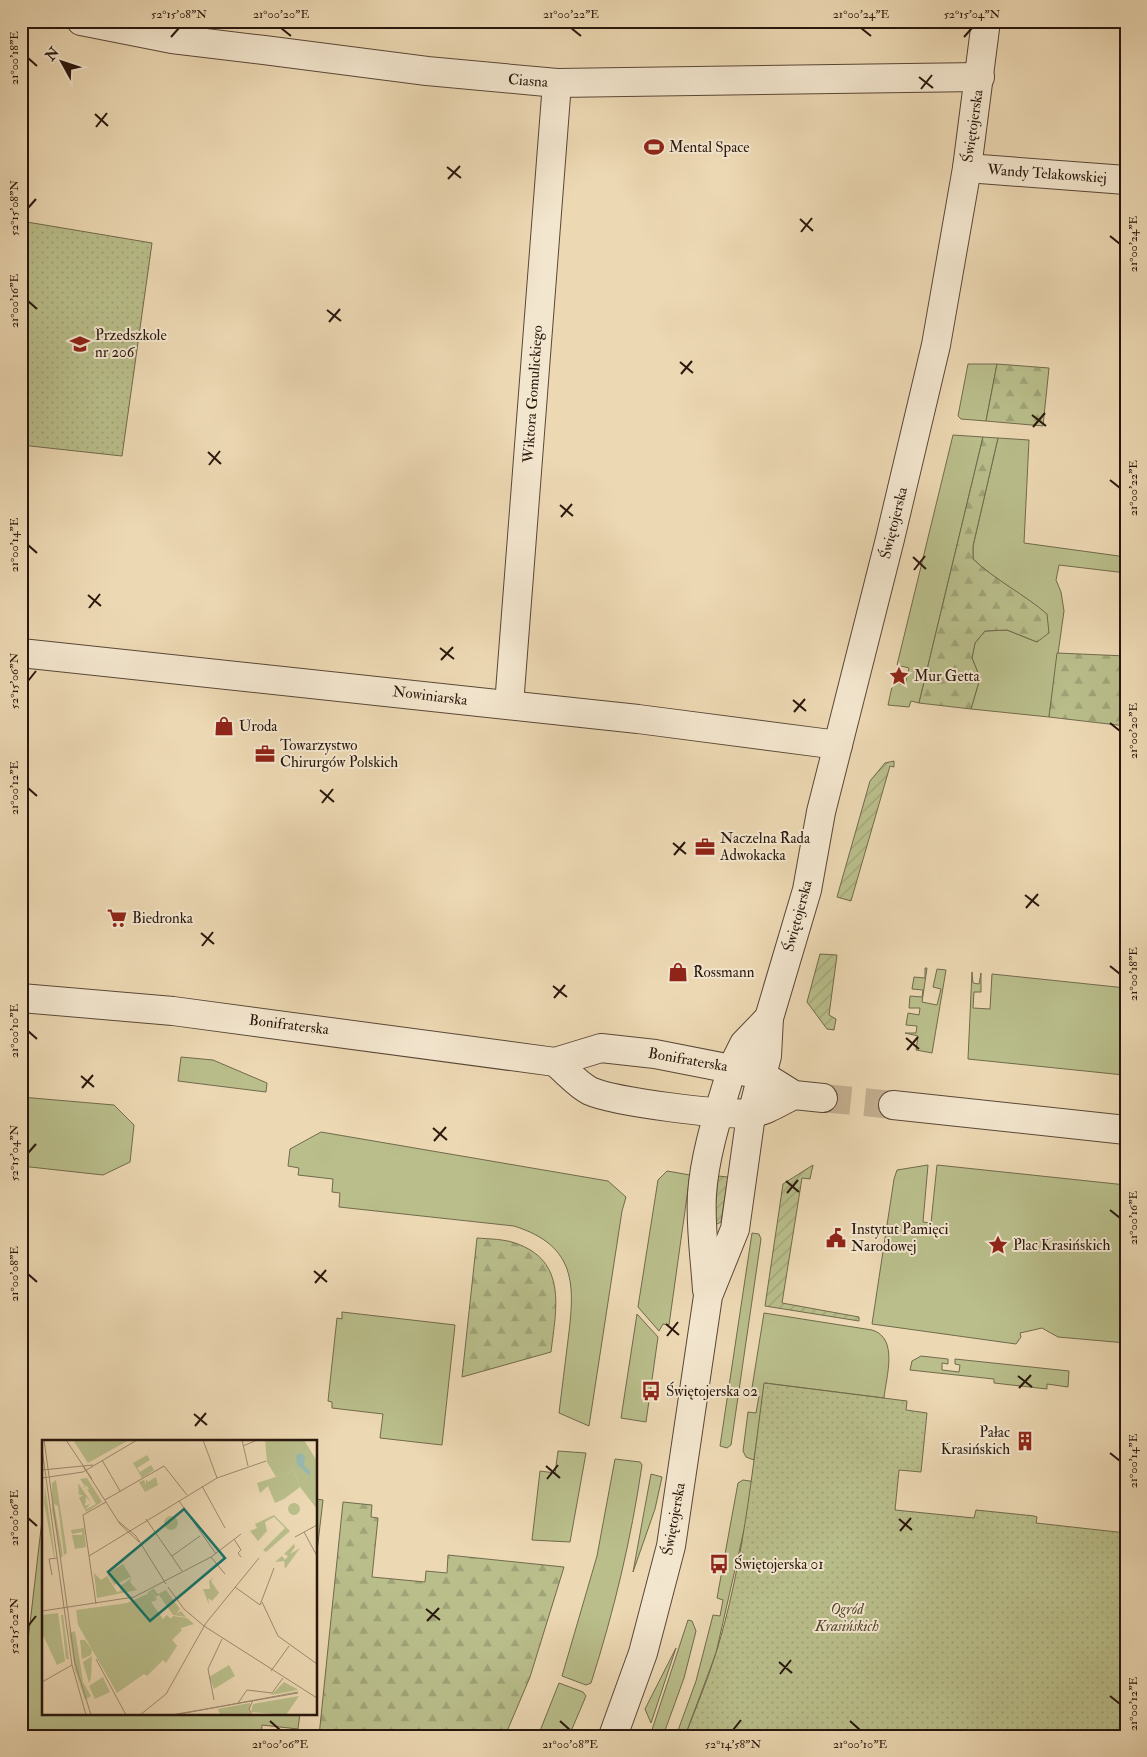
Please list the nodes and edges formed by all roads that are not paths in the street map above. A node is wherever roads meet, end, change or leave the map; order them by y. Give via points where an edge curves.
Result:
1 (81, 21) edge
2 (986, 21) edge
3 (980, 77) junction
4 (557, 83) junction
5 (967, 168) junction
6 (1126, 180) edge
7 (21, 653) edge
8 (509, 705) junction
9 (838, 745) junction
10 (21, 998) edge
11 (770, 1018) junction
12 (556, 1062) junction
13 (732, 1068) junction
14 (762, 1075) junction
15 (794, 1095) junction
16 (823, 1098) tunnel mouth
17 (893, 1105) tunnel mouth
18 (719, 1112) junction
19 (752, 1113) junction
20 (1126, 1130) edge
21 (708, 1296) junction
22 (613, 1736) edge

1 - 4 street, Ciasna via 246,48 427,71
2 - 3 street, Świętojerska
3 - 4 street, Ciasna
3 - 5 street, Świętojerska
4 - 8 street, Wiktora Gomulickiego
5 - 6 street, Wandy Telakowskiej
5 - 9 street, Świętojerska via 936,345
7 - 8 street, Nowiniarska
8 - 9 street, Nowiniarska
9 - 11 street, Świętojerska via 819,821 807,890
10 - 12 street, Bonifraterska via 192,1013
11 - 13 street, Świętojerska via 744,1044
11 - 14 street, Świętojerska
12 - 13 street, Bonifraterska via 601,1048 614,1048
12 - 18 street via 588,1090 601,1095
13 - 14 street, Bonifraterska
13 - 18 street, Świętojerska
14 - 15 street
14 - 19 street, Świętojerska
15 - 16 street
15 - 19 street
17 - 20 street
18 - 19 street
18 - 21 street, Świętojerska via 702,1194
19 - 21 street, Świętojerska via 735,1229
21 - 22 street, Świętojerska via 671,1546 643,1653

